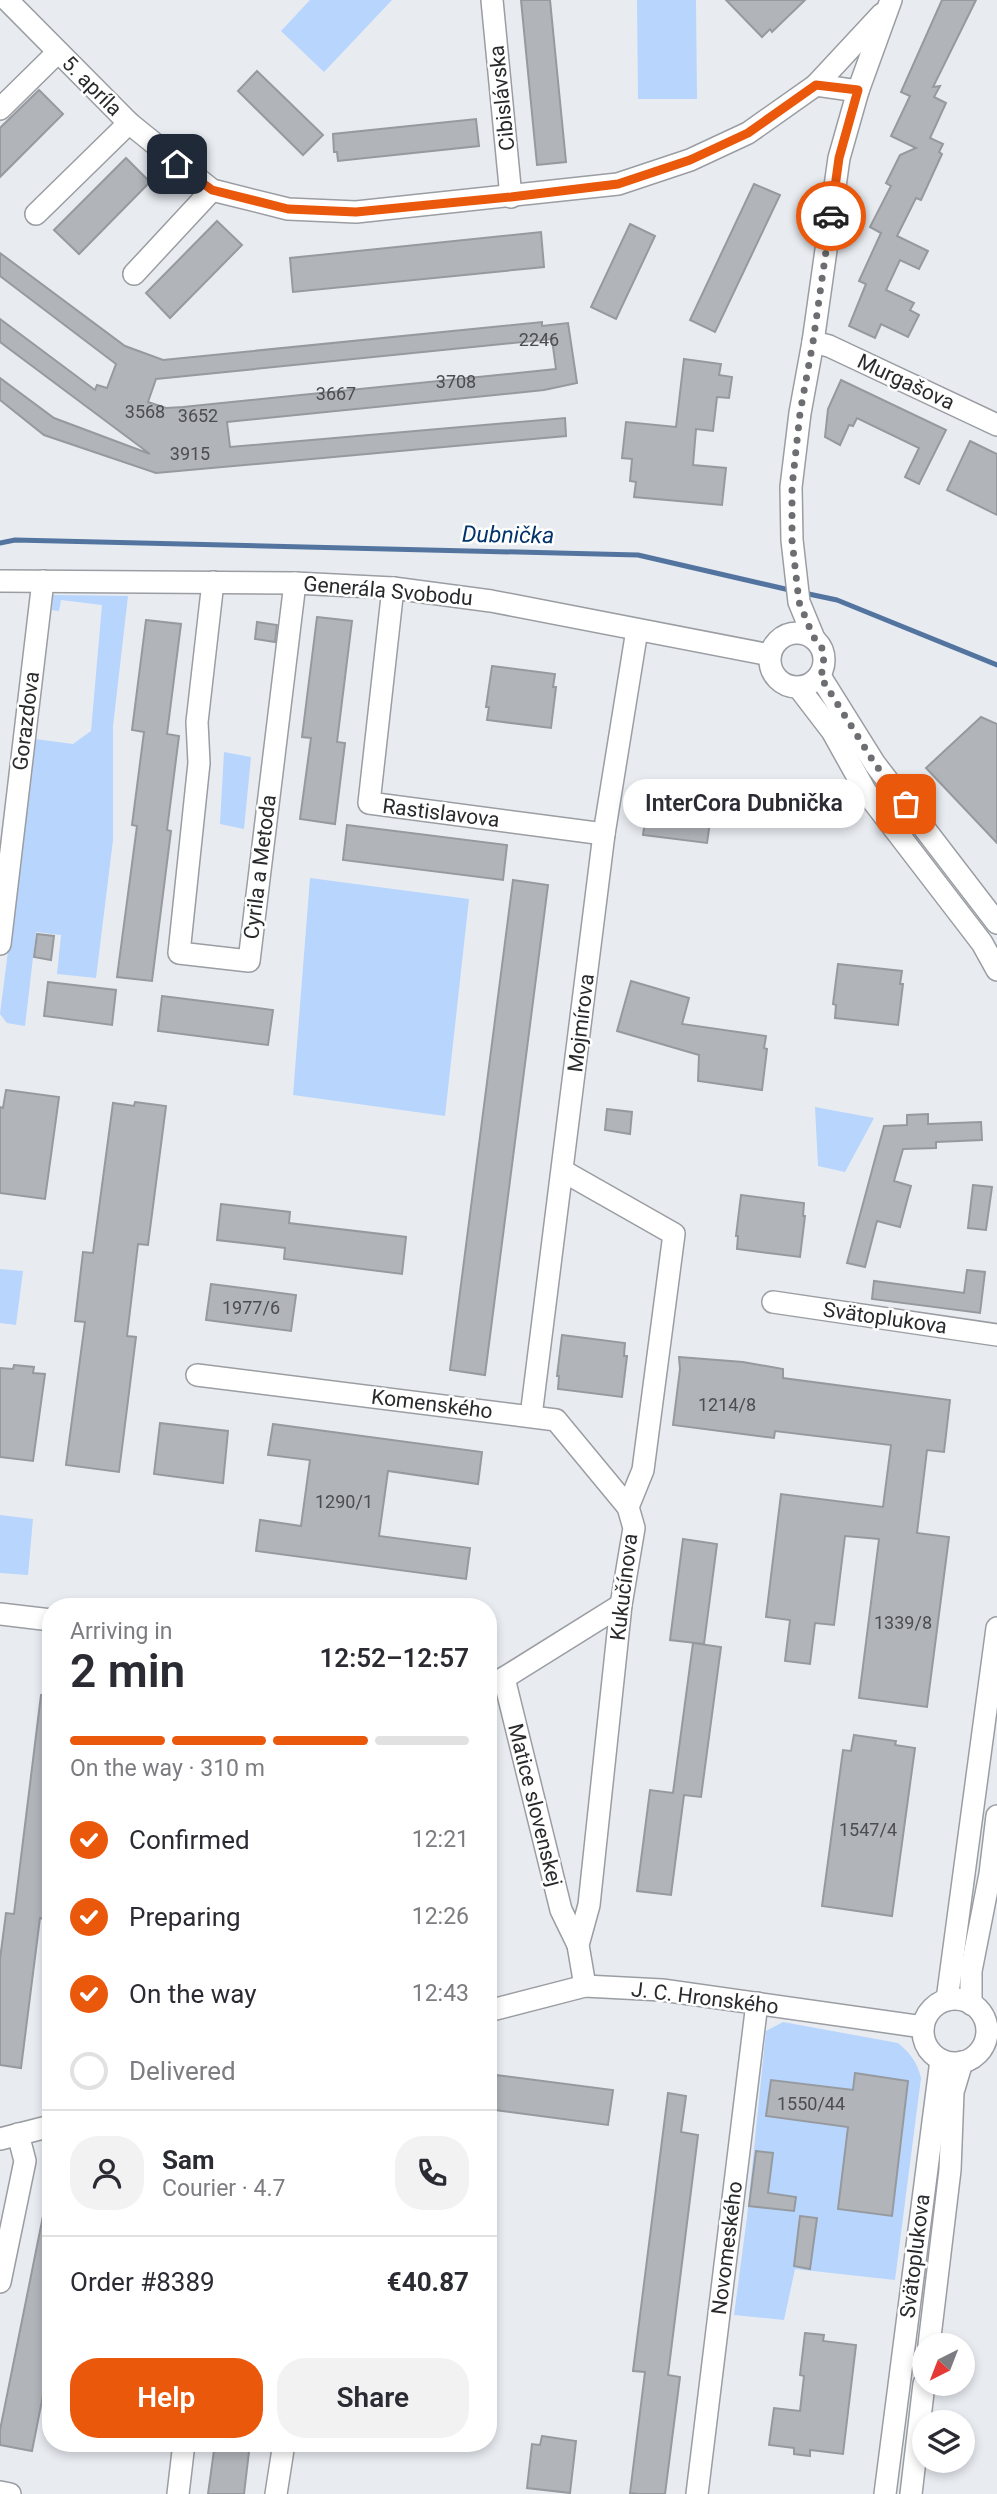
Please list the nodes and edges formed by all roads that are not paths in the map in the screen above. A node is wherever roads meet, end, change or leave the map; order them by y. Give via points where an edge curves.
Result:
1 (7, 0) edge
2 (492, 0) edge
3 (890, 3) edge
4 (58, 52) junction
5 (816, 85) junction
6 (858, 90) junction
7 (0, 109) edge
8 (129, 123) junction
9 (220, 193) junction
10 (511, 197) junction
11 (36, 214) dead end
12 (134, 274) dead end
13 (813, 342) junction
14 (997, 425) edge
15 (0, 581) edge
16 (43, 581) junction
17 (213, 582) junction
18 (295, 583) junction
19 (393, 588) junction
20 (799, 602) junction
21 (637, 630) junction
22 (790, 632) junction
23 (813, 636) junction
24 (770, 655) junction
25 (820, 676) junction
26 (799, 688) junction
27 (604, 834) junction
28 (997, 923) edge
29 (0, 944) edge
30 (997, 970) edge
31 (563, 1171) junction
32 (773, 1301) dead end
33 (997, 1335) edge
34 (197, 1375) dead end
35 (531, 1416) junction
36 (628, 1507) junction
37 (621, 1605) junction
38 (0, 1614) edge
39 (42, 1619) edge
40 (997, 1628) edge
41 (497, 1675) edge
42 (497, 1680) edge
43 (997, 1816) edge
44 (578, 1945) junction
45 (585, 1986) junction
46 (947, 2000) junction
47 (757, 2003) junction
48 (971, 2004) junction
49 (497, 2009) edge
50 (923, 2027) junction
51 (951, 2061) junction
52 (42, 2128) edge
53 (9, 2137) edge
54 (0, 2282) edge
55 (930, 2333) edge
56 (923, 2396) edge
57 (183, 2452) edge
58 (283, 2452) edge
59 (0, 2492) edge
60 (10, 2494) edge
61 (178, 2494) edge
62 (276, 2494) edge
63 (697, 2494) edge
64 (885, 2494) edge
65 (911, 2494) edge

1 - 4 street, 5. apríla
2 - 10 street, Cibislávska
3 - 5 street, 5. apríla
3 - 6 street
4 - 7 street
4 - 8 street, 5. apríla
5 - 6 street
5 - 10 street, 5. apríla via 748,133 690,160 618,184
6 - 13 street via 839,158
8 - 9 street, 5. apríla
8 - 11 street
9 - 10 street, 5. apríla via 288,209 356,212
9 - 12 street
13 - 14 street, Murgašova
13 - 20 street via 792,487
15 - 16 street, Generála Svobodu
16 - 17 street, Generála Svobodu
16 - 29 street, Gorazdova
17 - 18 street, Generála Svobodu
17 - 18 street, Cyrila a Metoda via 179,953 249,961
18 - 19 street, Generála Svobodu
19 - 21 street, Generála Svobodu via 491,601
19 - 27 street, Rastislavova via 369,803
20 - 22 street
20 - 23 street
21 - 24 street, Generála Svobodu
21 - 27 street, Mojmírova
22 - 23 street
22 - 24 street via 776,641
23 - 25 street via 824,651
24 - 26 street via 771,670 781,683
25 - 26 street
25 - 28 street via 875,764
26 - 30 street via 832,731 866,792
27 - 31 street, Mojmírova
31 - 35 street, Mojmírova
31 - 36 street, Kukučínova via 674,1234 642,1470
32 - 33 street, Svätoplukova
34 - 35 street, Komenského
35 - 36 street, Komenského via 556,1420
36 - 37 street, Kukučínova via 634,1528
37 - 41 street
37 - 44 street, Kukučínova via 589,1905
38 - 39 street
40 - 46 street
42 - 44 street, Matice slovenskej via 561,1910
43 - 48 street via 971,1971
44 - 45 street, Kukučínova
45 - 47 street, J. C. Hronského via 662,1990
45 - 49 street, J. C. Hronského
46 - 48 street
46 - 50 street via 934,2007
47 - 50 street, J. C. Hronského
47 - 63 street, Novomeského
48 - 51 street via 983,2016 986,2038 976,2056
50 - 51 street via 927,2046
51 - 55 street, Svätoplukova via 950,2170
51 - 64 street, Svätoplukova
52 - 53 street
53 - 54 street via 25,2161
56 - 65 street
57 - 61 street
58 - 62 street
59 - 60 street

